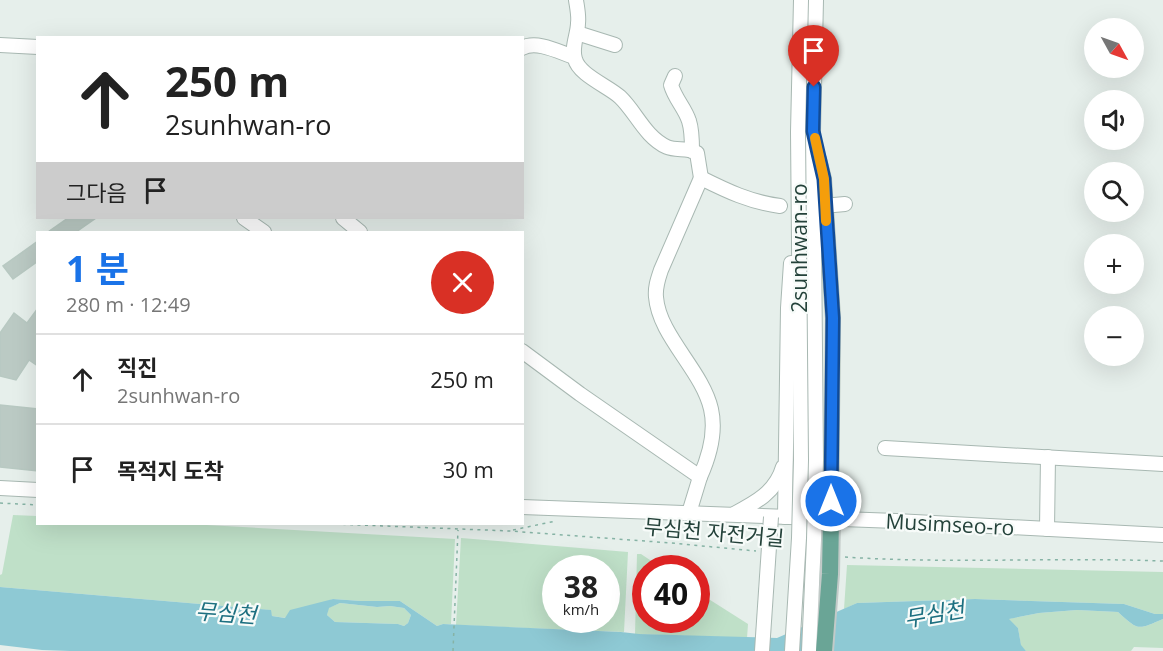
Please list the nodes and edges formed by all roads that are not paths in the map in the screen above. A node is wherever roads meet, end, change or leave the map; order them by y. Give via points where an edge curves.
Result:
1 (576, 0) edge
2 (801, 0) edge
3 (816, 0) edge
4 (577, 33) junction
5 (0, 45) edge
6 (615, 45) dead end
7 (36, 47) edge
8 (524, 47) edge
9 (574, 57) junction
10 (675, 76) dead end
11 (799, 100) junction
12 (813, 131) junction
13 (692, 151) junction
14 (701, 178) junction
15 (780, 206) dead end
16 (245, 219) edge
17 (344, 219) edge
18 (263, 231) edge
19 (359, 231) edge
20 (524, 352) edge
21 (885, 448) dead end
22 (787, 453) junction
23 (1048, 457) junction
24 (1163, 464) edge
25 (831, 467) junction
26 (786, 475) junction
27 (700, 477) junction
28 (0, 488) edge
29 (36, 490) edge
30 (524, 507) edge
31 (689, 513) junction
32 (732, 515) junction
33 (771, 517) junction
34 (785, 517) junction
35 (831, 519) junction
36 (1047, 529) junction
37 (1163, 534) edge
38 (762, 651) edge
39 (792, 651) edge
40 (808, 651) edge
41 (824, 651) edge

1 - 4 street
2 - 11 street, 2sunhwan-ro
3 - 12 street, 2sunhwan-ro
4 - 6 street
4 - 9 street
5 - 7 street
8 - 9 street via 538,46
9 - 13 street via 582,70 622,99 655,139 667,147
10 - 13 street via 671,85 689,120
11 - 22 street via 791,132
11 - 39 street, 2sunhwan-ro, bridge via 801,460
12 - 25 street via 824,179 833,318
12 - 40 street, 2sunhwan-ro, bridge via 816,460
13 - 14 street via 697,153
14 - 15 street via 750,200
14 - 27 street via 661,270 656,295 663,324 704,390 711,409 711,443
16 - 18 street
17 - 19 street
20 - 27 street
21 - 23 street
22 - 26 street
22 - 32 street via 775,485 757,502
23 - 24 street
23 - 36 street
25 - 26 street via 821,482 811,486 797,485
25 - 35 street
26 - 34 street
27 - 31 street
28 - 29 street
30 - 31 street, Musimseo-ro
31 - 32 street, Musimseo-ro
32 - 33 street, Musimseo-ro
33 - 34 street, Musimseo-ro
33 - 38 street, bridge
34 - 35 street, Musimseo-ro
35 - 36 street, Musimseo-ro
35 - 41 main road, bridge
36 - 37 street, Musimseo-ro

